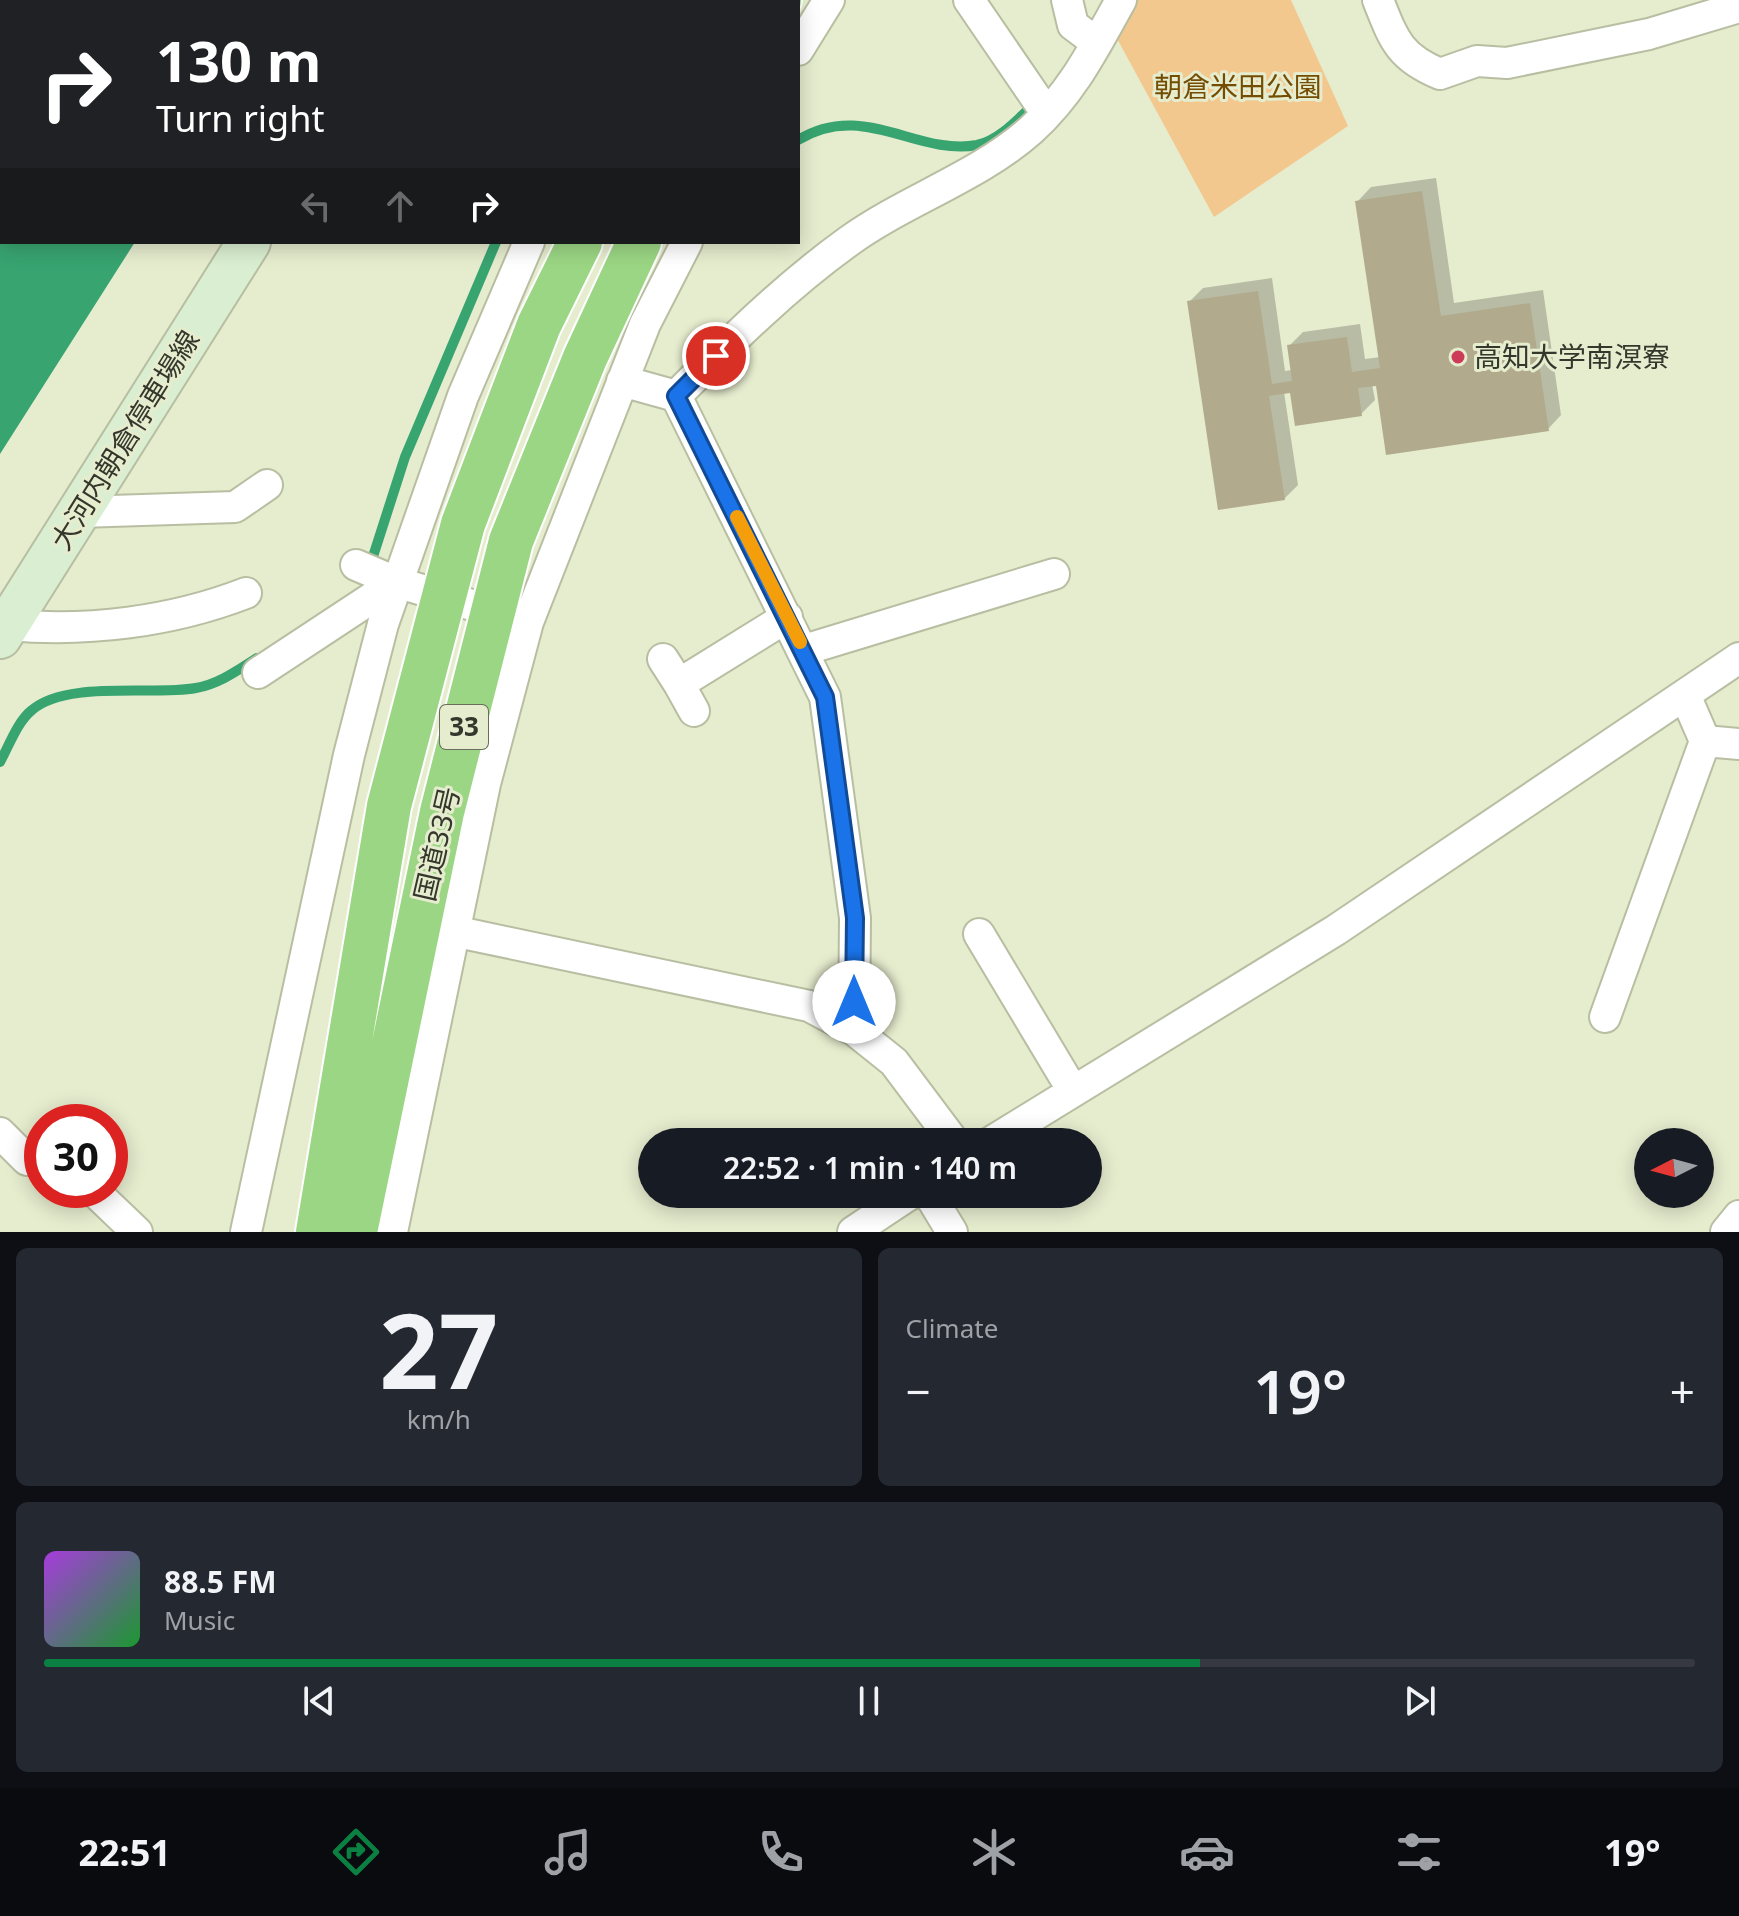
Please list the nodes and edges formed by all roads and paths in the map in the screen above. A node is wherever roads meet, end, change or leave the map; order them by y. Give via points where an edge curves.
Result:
1 (829, 0) edge
2 (969, 0) edge
3 (1067, 0) edge
4 (1121, 0) edge
5 (1378, 0) edge
6 (1739, 7) edge
7 (1089, 37) junction
8 (800, 47) edge
9 (1039, 104) junction
10 (248, 244) edge
11 (528, 244) edge
12 (579, 244) edge
13 (638, 244) edge
14 (686, 244) edge
15 (622, 381) junction
16 (676, 396) junction
17 (267, 485) dead end
18 (80, 512) junction
19 (356, 565) dead end
20 (1054, 574) dead end
21 (396, 582) junction
22 (246, 593) dead end
23 (445, 597) junction
24 (511, 617) junction
25 (787, 617) junction
26 (4, 631) edge
27 (804, 650) junction
28 (1739, 658) edge
29 (258, 673) dead end
30 (1685, 695) junction
31 (694, 711) dead end
32 (1705, 741) junction
33 (1739, 744) edge
34 (453, 931) junction
35 (979, 934) dead end
36 (1605, 1017) dead end
37 (854, 1030) junction
38 (1073, 1091) junction
39 (944, 1128) edge
40 (1014, 1128) edge
41 (0, 1133) edge
42 (24, 1157) edge
43 (112, 1208) edge
44 (889, 1208) edge
45 (937, 1208) edge
46 (1739, 1216) edge
47 (137, 1232) edge
48 (246, 1232) edge
49 (318, 1232) edge
50 (355, 1232) edge
51 (392, 1232) edge
52 (853, 1232) edge
53 (952, 1232) edge
54 (1726, 1232) edge

1 - 8 street
2 - 9 street
3 - 7 street via 1073,25
4 - 7 street
5 - 6 street via 1397,47 1419,66 1440,74 1477,61 1507,63 1649,34
7 - 9 street via 1076,82
9 - 16 street via 1029,131 851,240 756,315
10 - 18 main road, 大河内朝倉停車場線
11 - 21 street via 463,396
12 - 23 highway, 国道33号 / 33 via 539,325 478,479
13 - 24 highway, 国道33号 / 33 via 516,528
14 - 15 street
15 - 16 street
15 - 24 street
16 - 25 street
17 - 18 street via 235,507
18 - 26 main road, 大河内朝倉停車場線
19 - 21 street
20 - 27 street
21 - 23 street
21 - 29 street
21 - 48 street via 349,755
22 - 26 street via 198,612
23 - 24 street
23 - 49 highway, 国道33号 / 33 via 389,806
24 - 34 street via 485,784
24 - 50 highway, 国道33号 / 33 via 442,812
25 - 27 street
25 - 31 street via 671,671
27 - 37 street via 825,697 853,902
28 - 30 street
30 - 32 street
30 - 38 street via 1336,930
32 - 33 street
32 - 36 street
34 - 37 street via 809,1006
34 - 51 street
35 - 38 street
37 - 39 street via 894,1062
38 - 40 street
41 - 42 street
43 - 47 street
44 - 52 street
45 - 53 street
46 - 54 street

